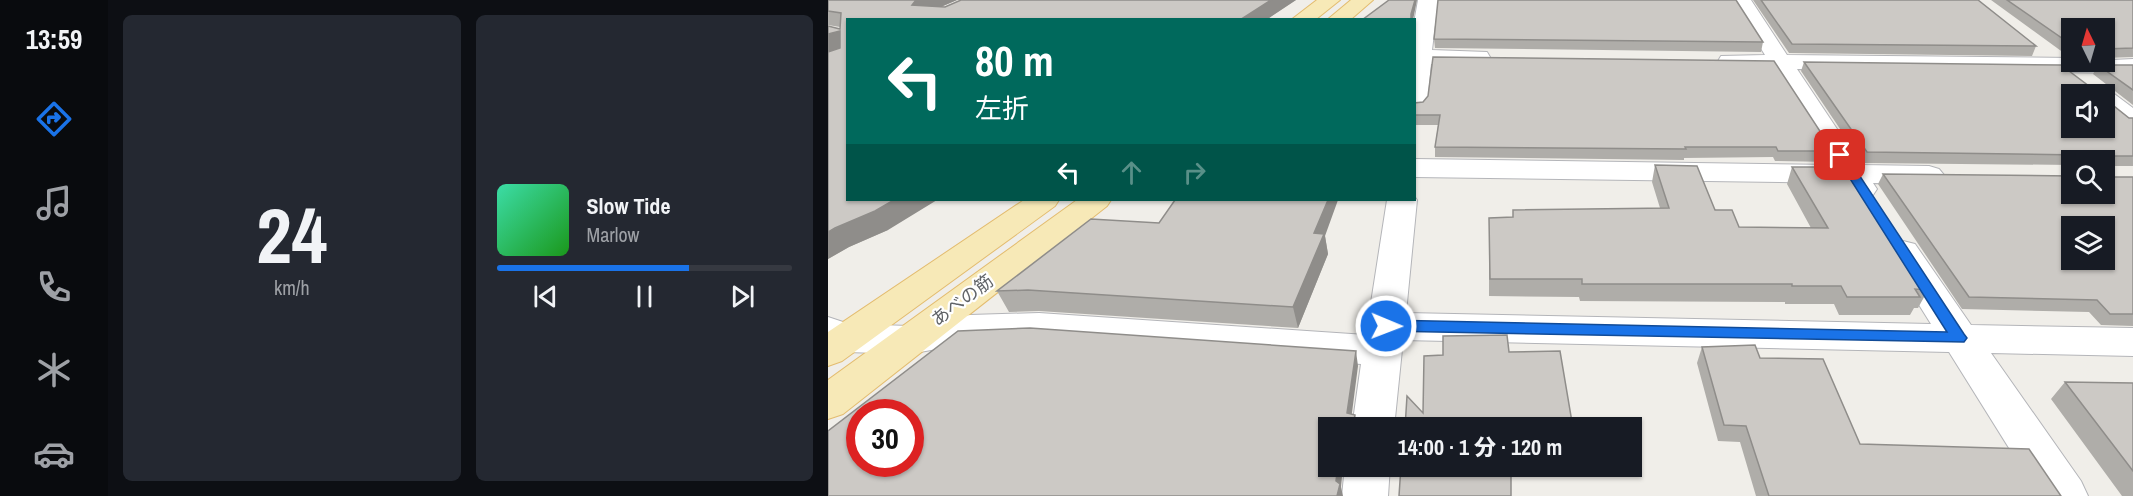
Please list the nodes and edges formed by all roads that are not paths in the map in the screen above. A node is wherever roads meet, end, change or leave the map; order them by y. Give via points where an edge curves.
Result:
1 (1330, 0) edge
2 (1363, 0) edge
3 (1428, 0) edge
4 (1741, 0) edge
5 (1305, 18) edge
6 (1340, 18) edge
7 (2032, 43) edge
8 (1421, 57) junction
9 (1502, 58) edge
10 (1711, 60) edge
11 (1781, 61) junction
12 (2061, 65) joint
13 (2115, 66) edge
14 (2133, 66) edge
15 (2070, 72) edge
16 (2087, 84) edge
17 (1416, 91) edge
18 (2115, 106) edge
19 (2133, 120) edge
20 (1416, 168) edge
21 (1852, 174) junction
22 (1956, 175) edge
23 (1042, 201) edge
24 (1095, 201) edge
25 (1402, 201) edge
26 (1385, 338) junction
27 (1959, 338) junction
28 (834, 340) edge
29 (909, 340) junction
30 (2133, 342) edge
31 (828, 402) edge
32 (1374, 417) edge
33 (1367, 477) edge
34 (1365, 496) edge
35 (2065, 496) edge

1 - 5 main road
2 - 6 main road
3 - 8 street
4 - 11 street
7 - 12 street
8 - 9 street
8 - 17 street
10 - 11 street
11 - 12 street
11 - 21 street
13 - 14 street
15 - 16 street
18 - 19 street
20 - 21 street
21 - 22 street
21 - 27 street
23 - 28 main road, あべの筋
24 - 29 main road, あべの筋
25 - 26 street
26 - 27 street
26 - 29 street via 1040,327 970,329
26 - 32 street
27 - 30 street
27 - 35 street
28 - 29 street
29 - 31 main road, あべの筋
33 - 34 street

